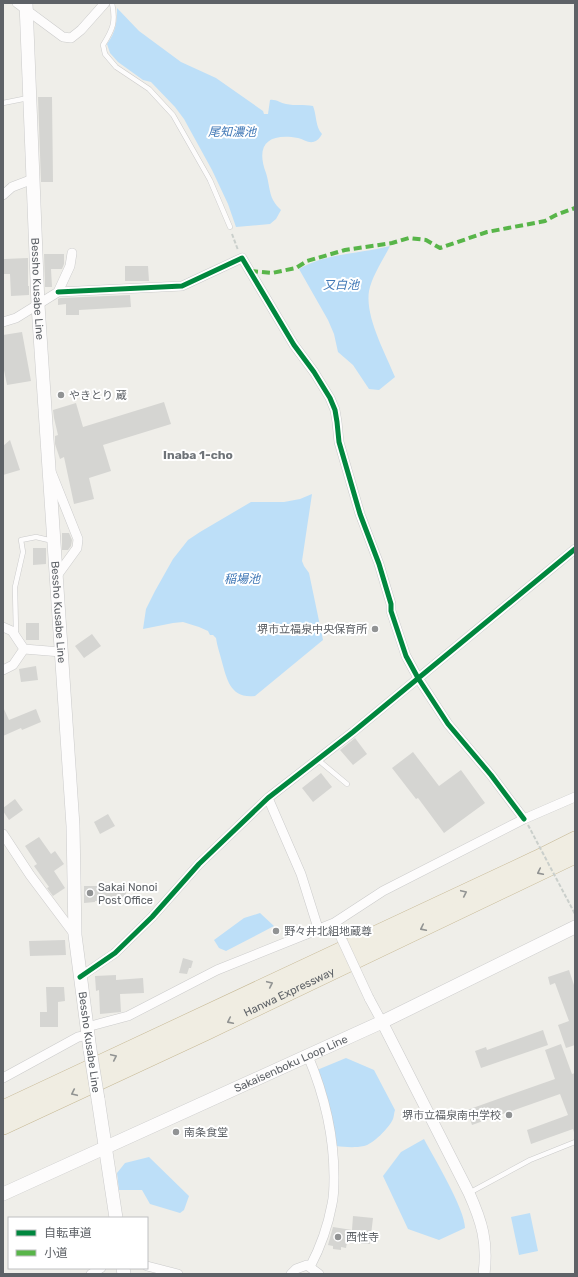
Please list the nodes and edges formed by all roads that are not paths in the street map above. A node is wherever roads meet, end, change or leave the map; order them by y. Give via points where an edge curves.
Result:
1 (105, 3) edge
2 (112, 3) edge
3 (23, 6) edge
4 (30, 98) junction
5 (3, 103) edge
6 (33, 179) junction
7 (3, 195) edge
8 (230, 227) road end
9 (72, 252) dead end
10 (58, 292) junction
11 (38, 305) junction
12 (3, 322) edge
13 (48, 464) junction
14 (54, 541) junction
15 (575, 549) edge
16 (56, 577) junction
17 (3, 627) edge
18 (16, 636) junction
19 (24, 649) junction
20 (61, 652) junction
21 (3, 670) edge
22 (418, 678) junction
23 (317, 759) junction
24 (347, 784) dead end
25 (575, 797) edge
26 (268, 798) junction
27 (526, 822) junction
28 (5, 839) edge
29 (575, 840) edge
30 (575, 855) edge
31 (335, 926) junction
32 (575, 927) edge
33 (318, 928) junction
34 (75, 934) junction
35 (80, 977) junction
36 (382, 1022) junction
37 (87, 1031) junction
38 (308, 1056) junction
39 (3, 1078) edge
40 (3, 1109) edge
41 (3, 1126) edge
42 (575, 1142) edge
43 (105, 1147) junction
44 (469, 1193) junction
45 (3, 1194) edge
46 (116, 1217) edge
47 (148, 1266) edge
48 (310, 1267) junction
49 (178, 1274) edge
50 (291, 1274) edge
51 (319, 1274) edge
52 (484, 1274) edge

1 - 3 street via 71,38 63,37
2 - 8 lane via 114,14 112,29 104,45 106,54 116,67 149,89 173,115 210,180
3 - 4 main road, Bessho Kusabe Line
4 - 5 lane
4 - 6 main road, Bessho Kusabe Line
6 - 7 street via 12,186
6 - 11 main road, Bessho Kusabe Line
9 - 10 street via 70,266
10 - 11 street
10 - 22 street via 182,286 242,258 294,345 330,398 335,410 339,442 360,514 379,564 406,656
11 - 12 street via 16,318
11 - 13 main road, Bessho Kusabe Line
13 - 14 main road, Bessho Kusabe Line
13 - 16 street via 78,539 77,548
14 - 16 main road, Bessho Kusabe Line
14 - 18 lane via 36,537 21,540 23,552 16,587
15 - 22 street
16 - 20 main road, Bessho Kusabe Line
17 - 18 street
18 - 19 street
19 - 20 street
19 - 21 street via 13,665
20 - 34 main road, Bessho Kusabe Line via 73,826
22 - 23 street
22 - 27 street via 448,724
23 - 24 lane
23 - 26 street
25 - 27 street
26 - 33 street via 301,874
26 - 35 street via 199,864 152,917 115,953
27 - 31 street via 383,891
28 - 34 street
40 -> 29 highway, Hanwa Expressway
30 -> 41 highway, Hanwa Expressway
31 - 33 street
31 - 36 street, bridge
32 - 36 main road, Sakaisenboku Loop Line
33 - 37 street via 217,970 128,1016
34 - 35 main road, Bessho Kusabe Line
35 - 37 main road, Bessho Kusabe Line
36 - 38 main road, Sakaisenboku Loop Line
36 - 44 street
37 - 39 street
37 - 43 main road, Bessho Kusabe Line, bridge
38 - 43 main road, Sakaisenboku Loop Line
38 - 48 street via 323,1098 334,1164 333,1204
42 - 44 lane via 530,1160
43 - 45 main road, Sakaisenboku Loop Line
43 - 46 main road, Bessho Kusabe Line
44 - 52 street via 485,1238
47 - 49 street
48 - 50 street via 307,1265 296,1269
48 - 51 street

